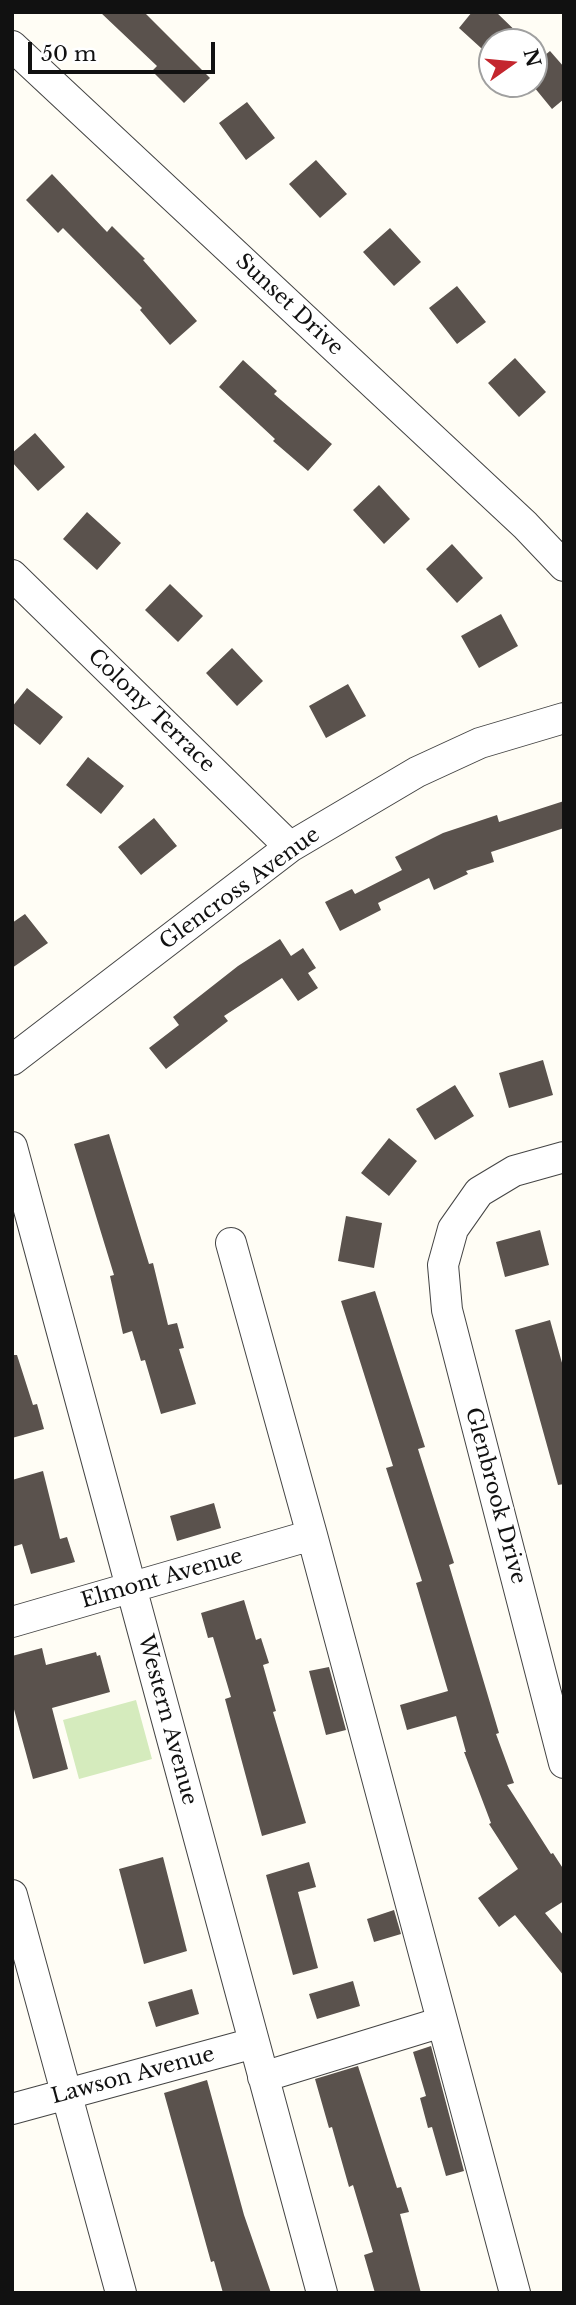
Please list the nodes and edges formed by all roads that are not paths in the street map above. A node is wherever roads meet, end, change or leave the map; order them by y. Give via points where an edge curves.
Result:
1 (12, 46) edge
2 (564, 566) edge
3 (12, 575) edge
4 (564, 718) edge
5 (290, 848) junction
6 (12, 1060) edge
7 (12, 1147) edge
8 (564, 1157) edge
9 (232, 1242) dead end
10 (312, 1535) junction
11 (131, 1588) junction
12 (12, 1622) edge
13 (564, 1763) edge
14 (12, 1895) edge
15 (442, 2022) junction
16 (254, 2043) junction
17 (263, 2077) junction
18 (68, 2094) junction
19 (12, 2109) edge
20 (121, 2293) edge
21 (322, 2293) edge
22 (514, 2293) edge

1 - 2 street, Sunset Drive
3 - 5 street, Colony Terrace
4 - 5 street, Glencross Avenue via 480,743 430,766
5 - 6 street, Glencross Avenue
7 - 11 street, Western Avenue
8 - 13 street, Glenbrook Drive via 514,1171 479,1192 453,1228 443,1265 447,1310
9 - 10 street
10 - 11 street, Elmont Avenue
10 - 15 street
11 - 12 street, Elmont Avenue
11 - 16 street, Western Avenue
14 - 18 street
15 - 17 street
15 - 22 street
16 - 17 street, Western Avenue
16 - 18 street, Lawson Avenue
17 - 21 street, Western Avenue
18 - 19 street, Lawson Avenue
18 - 20 street

